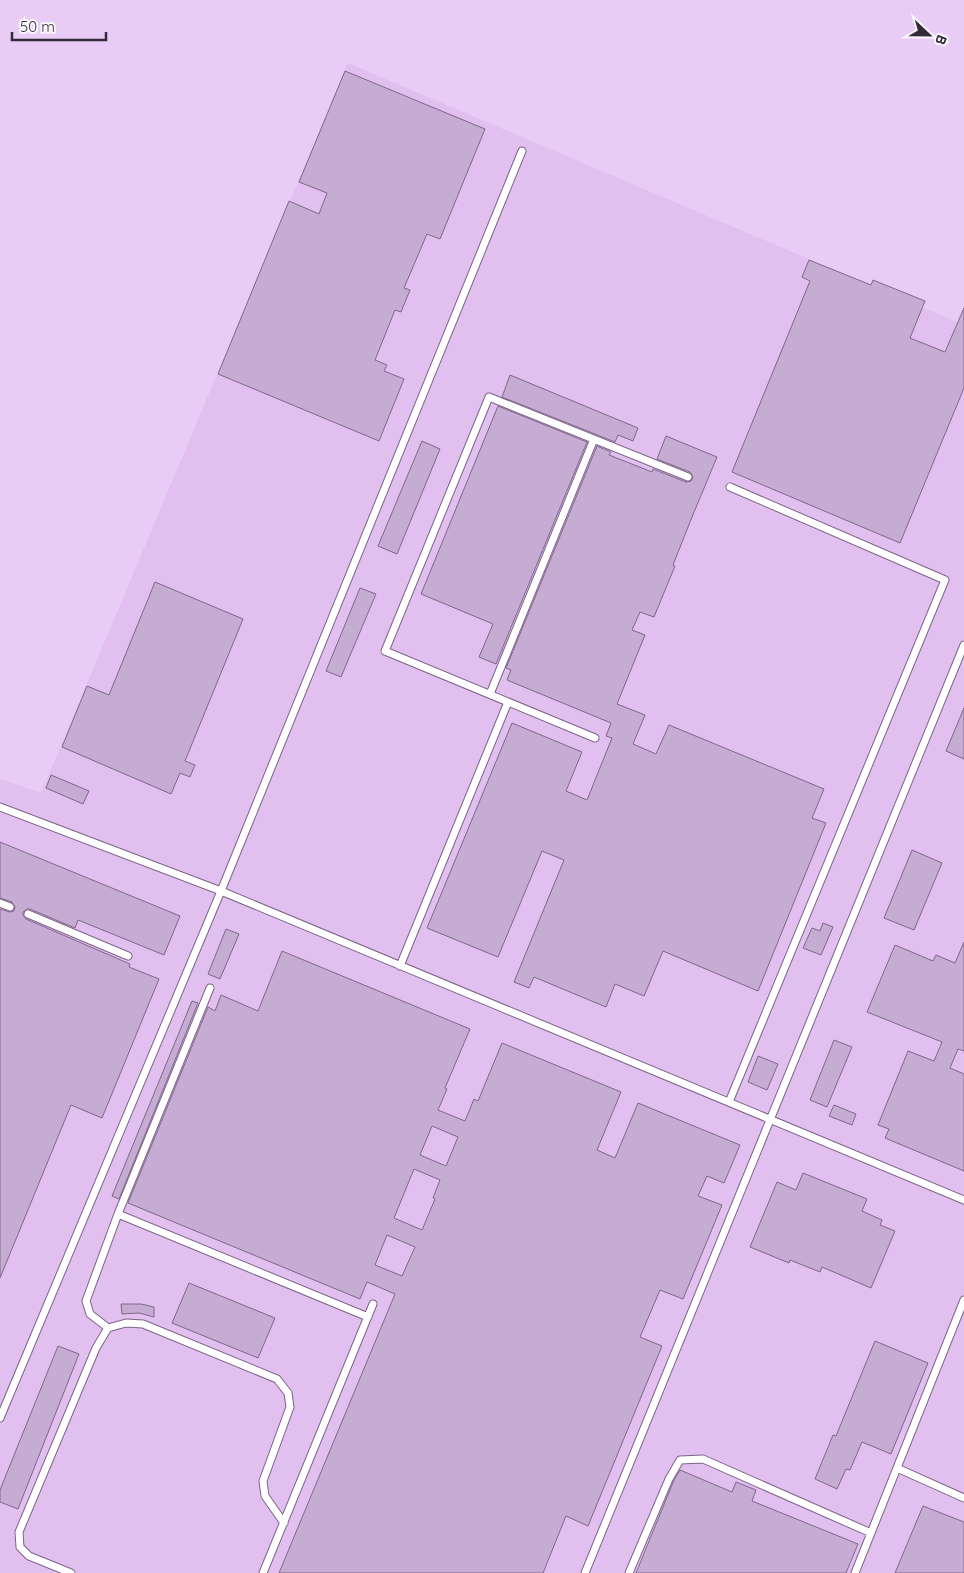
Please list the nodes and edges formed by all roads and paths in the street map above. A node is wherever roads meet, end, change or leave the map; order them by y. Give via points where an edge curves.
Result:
1 (522, 152) dead end
2 (594, 439) junction
3 (688, 477) dead end
4 (730, 487) dead end
5 (964, 645) edge
6 (490, 694) junction
7 (508, 702) junction
8 (595, 738) dead end
9 (0, 807) edge
10 (221, 891) junction
11 (0, 902) edge
12 (10, 907) dead end
13 (28, 914) dead end
14 (128, 956) dead end
15 (400, 966) junction
16 (210, 988) dead end
17 (730, 1102) junction
18 (771, 1120) junction
19 (964, 1200) edge
20 (118, 1214) junction
21 (964, 1300) edge
22 (374, 1304) dead end
23 (368, 1317) junction
24 (108, 1328) junction
25 (0, 1418) edge
26 (897, 1468) junction
27 (964, 1498) edge
28 (284, 1523) junction
29 (871, 1532) junction
30 (71, 1573) edge
31 (264, 1573) edge
32 (585, 1573) edge
33 (629, 1573) edge
34 (855, 1573) edge

1 - 10 lane
2 - 3 lane
2 - 6 lane
2 - 6 lane via 489,397 385,651
4 - 17 lane via 945,580
5 - 18 lane
6 - 7 lane
7 - 8 lane
7 - 15 lane
9 - 10 lane
10 - 15 lane
10 - 25 lane
11 - 12 lane
13 - 14 lane
15 - 17 lane
16 - 20 lane
17 - 18 lane
18 - 19 lane
18 - 32 lane
20 - 23 lane
20 - 24 lane via 86,1301 90,1314
21 - 26 lane
22 - 23 lane
23 - 28 lane
24 - 28 lane via 126,1323 143,1324 277,1379 288,1393 290,1407 263,1481 265,1496
24 - 30 lane via 96,1348 20,1532 20,1547 29,1556
26 - 27 lane
26 - 29 lane
28 - 31 lane
29 - 33 lane via 703,1459 680,1460
29 - 34 lane

